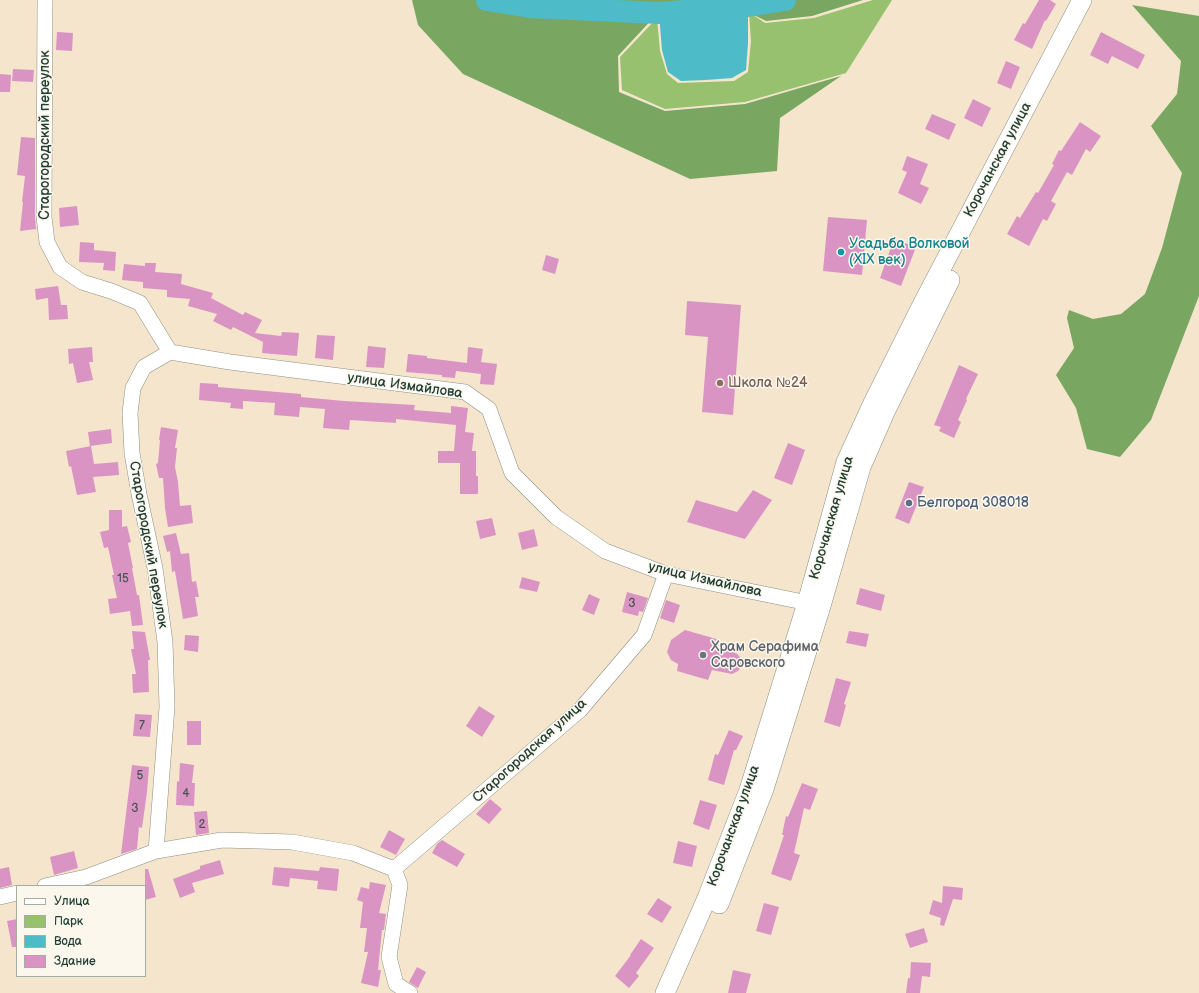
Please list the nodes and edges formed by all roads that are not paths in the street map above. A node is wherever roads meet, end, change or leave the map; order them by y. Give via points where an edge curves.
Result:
1 (45, 0) edge
2 (1082, 0) edge
3 (1095, 0) edge
4 (170, 352) junction
5 (666, 574) junction
6 (814, 605) junction
7 (156, 851) junction
8 (394, 869) junction
9 (49, 885) edge
10 (16, 893) edge
11 (0, 897) edge
12 (410, 993) edge
13 (665, 993) edge
14 (679, 993) edge

1 - 4 street, Старогородский переулок via 44,217 47,242 60,266 82,282 140,303
2 - 6 main road, Корочанская улица via 922,306 846,462
3 - 6 main road, Корочанская улица via 944,293 883,418 861,467
4 - 5 street, улица Измайлова via 465,392 489,408 512,473 556,517 605,551
4 - 7 street, Старогородский переулок via 144,367 133,388 130,412 132,453 155,568 165,642 167,707
5 - 6 street, улица Измайлова
5 - 8 street, Старогородская улица via 644,635 580,710
6 - 13 main road, Корочанская улица via 749,790 707,898
6 - 14 main road, Корочанская улица via 764,789 718,905
7 - 8 street via 222,840 292,842 353,853
7 - 9 street via 86,876
8 - 12 street via 400,885 389,957 396,984
10 - 11 street

